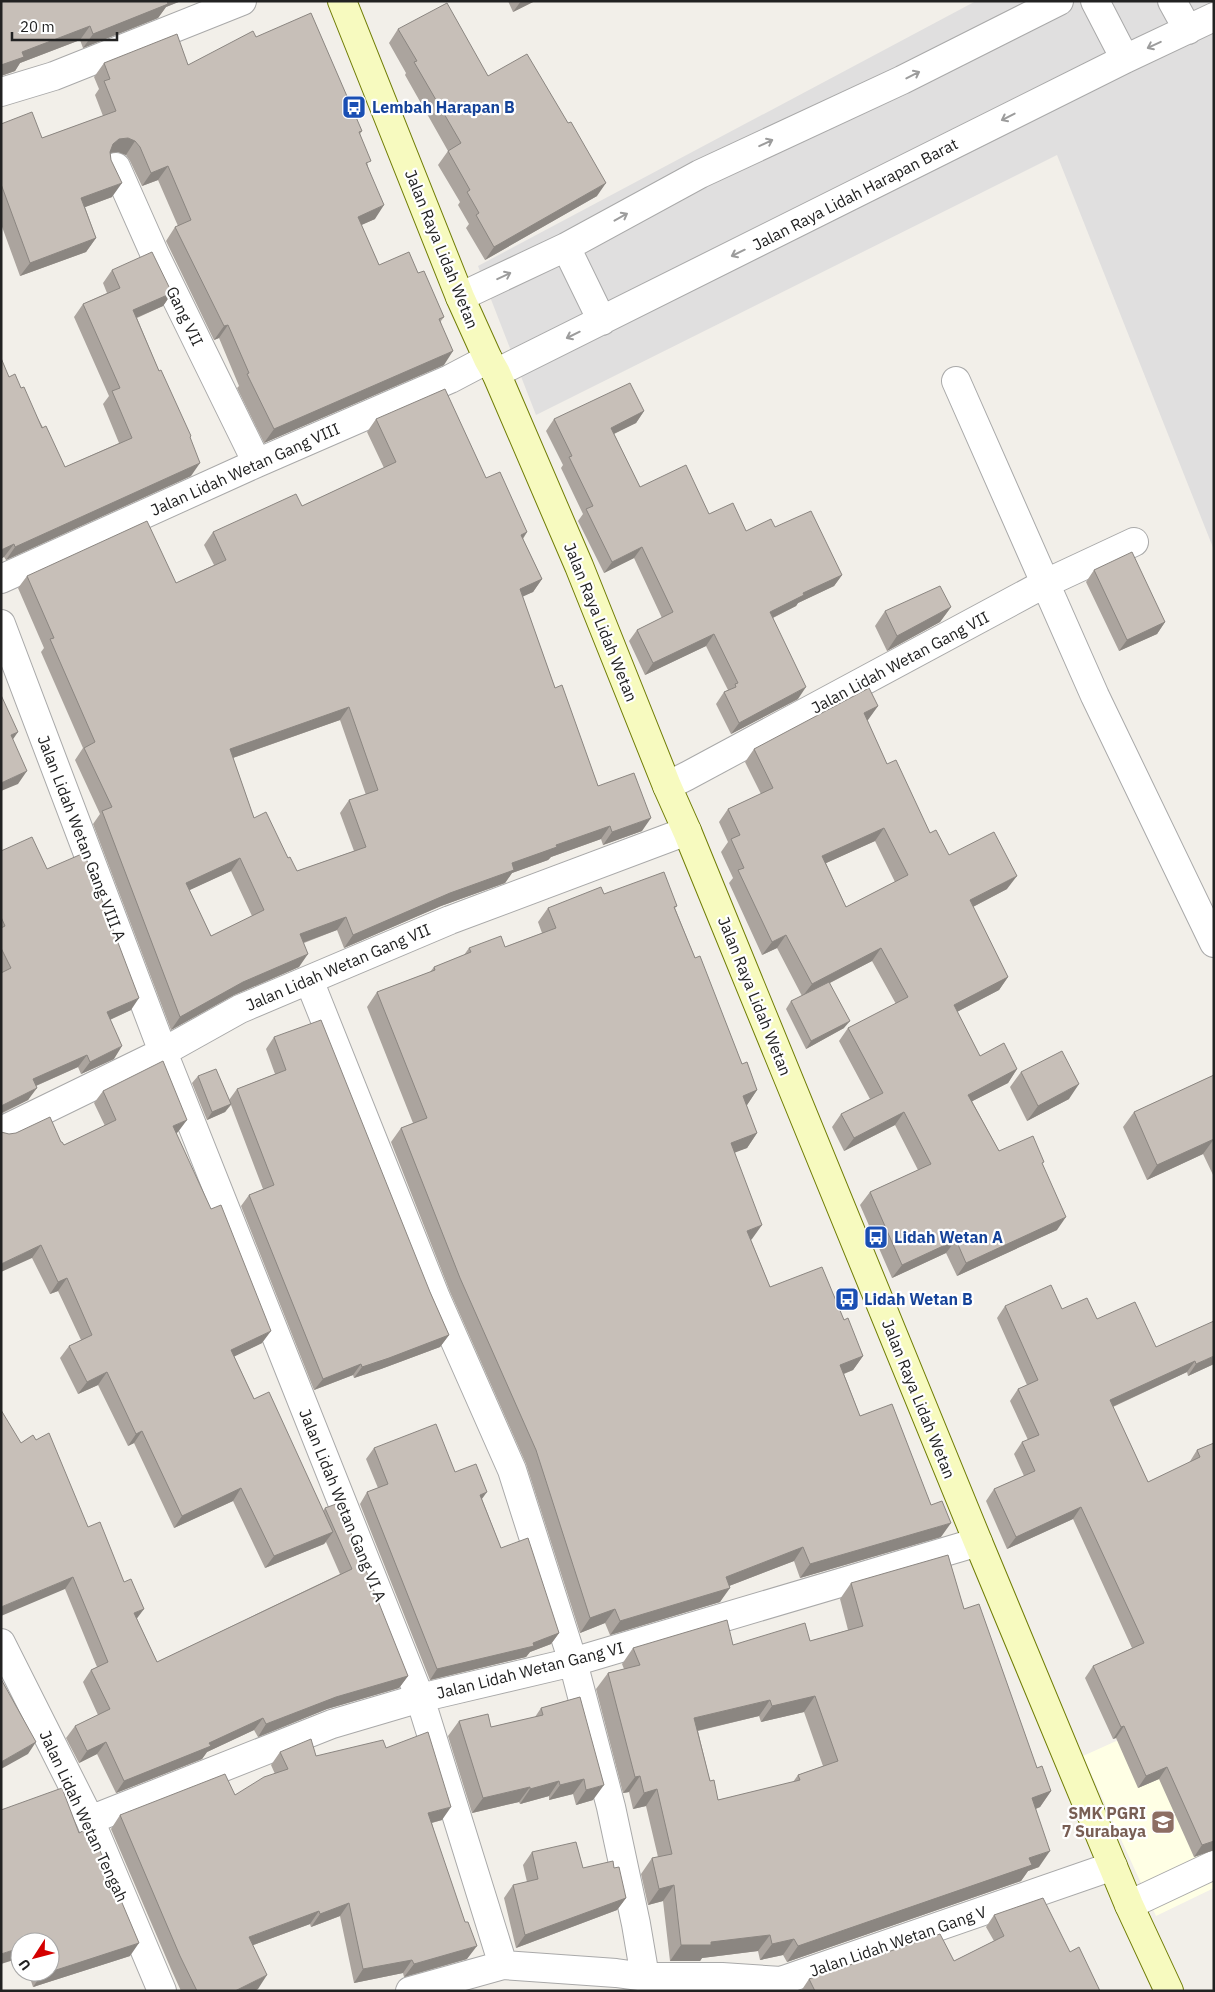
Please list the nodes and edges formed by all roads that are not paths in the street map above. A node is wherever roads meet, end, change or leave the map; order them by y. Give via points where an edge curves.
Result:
1 (242, 1) edge
2 (342, 1) edge
3 (1059, 1) edge
4 (1095, 1) edge
5 (1172, 1) edge
6 (1214, 17) edge
7 (1188, 30) junction
8 (1125, 59) junction
9 (1, 92) edge
10 (116, 167) edge
11 (566, 247) junction
12 (460, 297) junction
13 (602, 321) junction
14 (492, 366) junction
15 (956, 381) dead end
16 (257, 463) junction
17 (1134, 542) dead end
18 (1, 578) edge
19 (1044, 584) junction
20 (1, 624) edge
21 (667, 786) junction
22 (687, 831) junction
23 (1214, 942) edge
24 (309, 980) junction
25 (163, 1052) junction
26 (1, 1131) edge
27 (978, 1542) junction
28 (1, 1643) edge
29 (574, 1662) junction
30 (420, 1698) junction
31 (90, 1820) junction
32 (1214, 1865) edge
33 (1113, 1866) junction
34 (1129, 1906) junction
35 (503, 1965) junction
36 (645, 1977) junction
37 (617, 1982) edge
38 (784, 1986) edge
39 (162, 1991) edge
40 (410, 1991) edge
41 (1169, 1991) edge

1 - 9 street via 54,76
2 - 12 main road, Jalan Raya Lidah Wetan
11 -> 3 street via 700,174 902,80
4 - 8 street
5 - 7 street
6 - 7 street, Jalan Raya Lidah Harapan Barat
7 -> 8 street, Jalan Raya Lidah Harapan Barat
8 -> 13 street, Jalan Raya Lidah Harapan Barat
10 - 16 street, Gang VII via 155,255
12 -> 11 street
11 - 13 street
12 - 14 main road, Jalan Raya Lidah Wetan
13 -> 14 street, Jalan Raya Lidah Harapan Barat
14 - 16 street, Jalan Lidah Wetan Gang VIII via 450,379
14 - 21 main road, Jalan Raya Lidah Wetan via 579,566
15 - 19 street
16 - 18 street, Jalan Lidah Wetan Gang VIII
17 - 19 street, Jalan Lidah Wetan Gang VII
19 - 21 street, Jalan Lidah Wetan Gang VII
19 - 23 street
20 - 25 street, Jalan Lidah Wetan Gang VIII A
21 - 22 main road, Jalan Raya Lidah Wetan
22 - 24 street, Jalan Lidah Wetan Gang VII via 450,920
22 - 27 main road, Jalan Raya Lidah Wetan
24 - 25 street, Jalan Lidah Wetan Gang VII via 240,1009
24 - 29 street via 436,1298 512,1470
25 - 26 street, Jalan Lidah Wetan Gang VII
25 - 30 street, Jalan Lidah Wetan Gang VI A
27 - 29 street, Jalan Lidah Wetan Gang VI
27 - 33 main road, Jalan Raya Lidah Wetan
28 - 31 street, Jalan Lidah Wetan Tengah
29 - 30 street, Jalan Lidah Wetan Gang VI
29 - 36 street via 611,1807
30 - 31 street, Jalan Lidah Wetan Gang VI via 332,1724
30 - 35 street, Jalan Lidah Wetan Gang VI A
31 - 39 street, Jalan Lidah Wetan Tengah
32 - 34 street
33 - 34 main road, Jalan Raya Lidah Wetan
33 - 38 street, Jalan Lidah Wetan Gang V
34 - 41 main road, Jalan Raya Lidah Wetan
35 - 37 street, Jalan Lidah Wetan Gang V
35 - 40 street, Jalan Lidah Wetan Gang V
36 - 37 street, Jalan Lidah Wetan Gang V
36 - 38 street, Jalan Lidah Wetan Gang V via 722,1977

